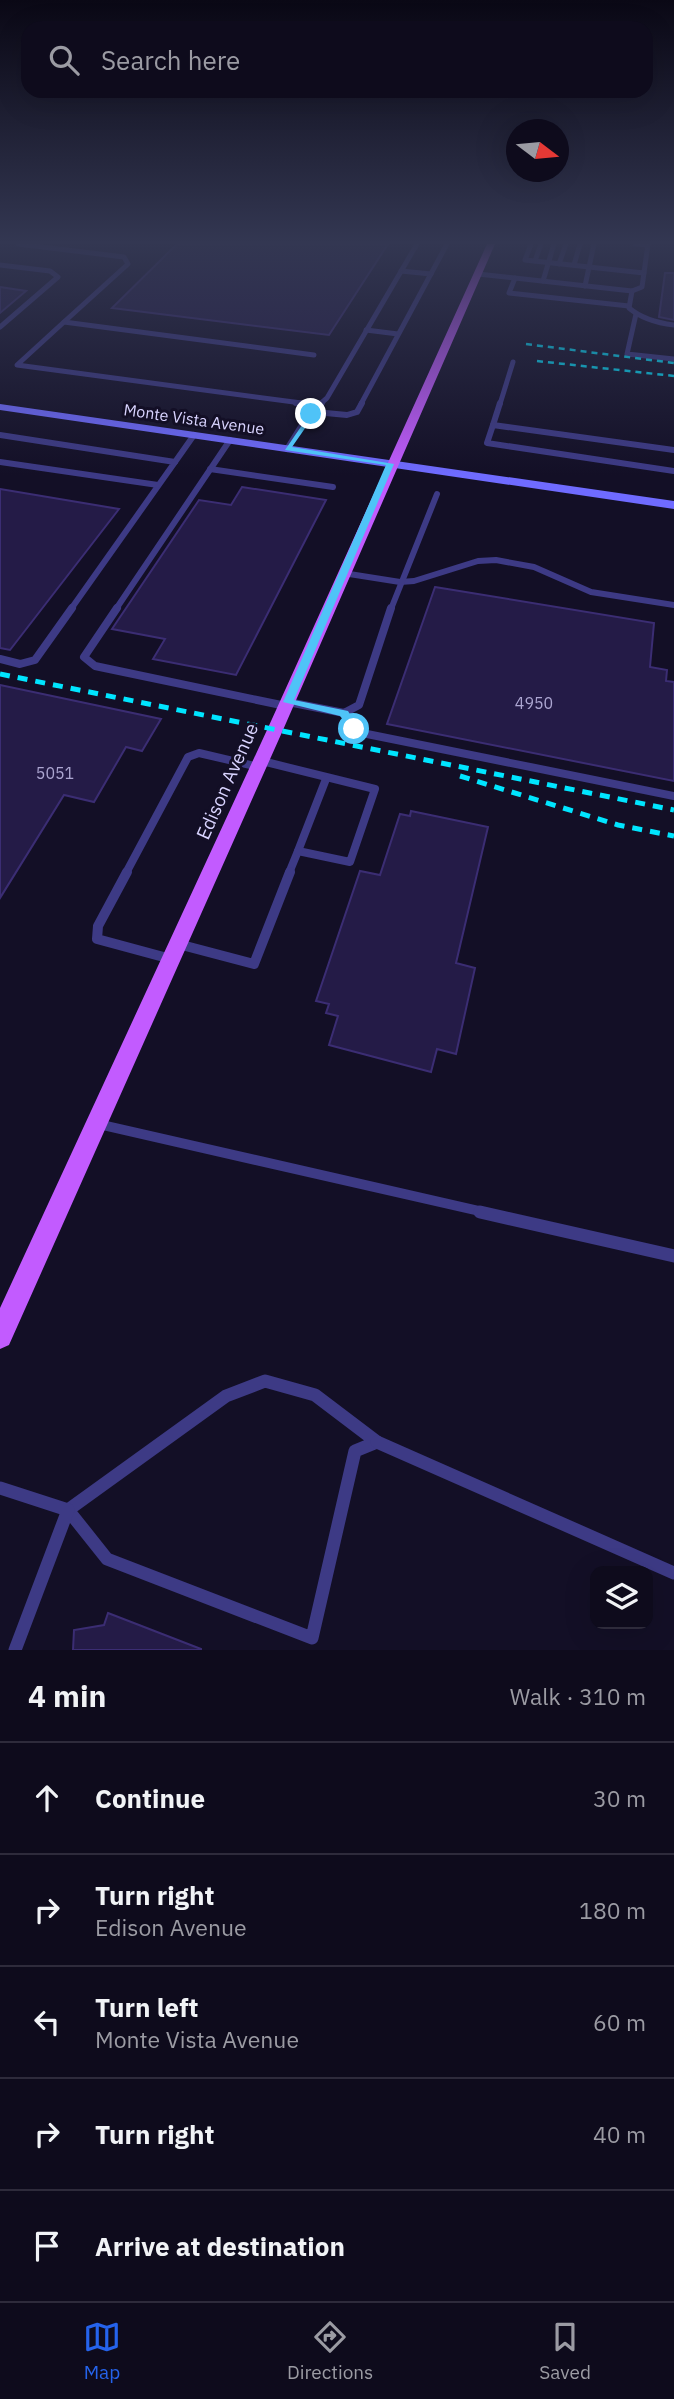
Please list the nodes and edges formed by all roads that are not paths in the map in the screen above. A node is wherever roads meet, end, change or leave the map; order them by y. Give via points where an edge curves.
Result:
1 (371, 321) edge
2 (405, 321) edge
3 (456, 321) edge
4 (634, 321) edge
5 (651, 321) edge
6 (64, 323) joint
7 (674, 325) edge
8 (366, 330) junction
9 (398, 334) junction
10 (314, 355) dead end
11 (674, 359) edge
12 (513, 362) dead end
13 (321, 406) junction
14 (0, 407) edge
15 (315, 412) junction
16 (493, 425) junction
17 (0, 435) edge
18 (194, 435) junction
19 (230, 440) junction
20 (287, 449) junction
21 (674, 450) edge
22 (0, 461) edge
23 (175, 462) junction
24 (391, 464) junction
25 (210, 469) junction
26 (674, 471) edge
27 (158, 485) junction
28 (333, 487) dead end
29 (437, 494) dead end
30 (674, 505) edge
31 (344, 573) junction
32 (400, 582) junction
33 (674, 605) edge
34 (0, 659) edge
35 (287, 704) junction
36 (344, 713) junction
37 (260, 764) junction
38 (326, 779) junction
39 (674, 796) edge
40 (298, 851) junction
41 (175, 952) junction
42 (96, 1124) junction
43 (674, 1256) edge
44 (0, 1336) edge
45 (377, 1442) junction
46 (0, 1488) edge
47 (68, 1510) junction
48 (674, 1573) edge
49 (15, 1650) edge

1 - 8 lane
2 - 9 lane
3 - 24 main road, Edison Avenue
4 - 11 lane via 627,354
5 - 7 lane
6 - 10 lane
6 - 13 lane via 17,365
8 - 9 lane
8 - 13 lane
9 - 15 lane via 356,412
12 - 16 lane
13 - 15 lane
14 - 18 street, Monte Vista Avenue
15 - 20 lane
16 - 21 lane
16 - 26 lane via 487,443 491,446
17 - 23 lane
18 - 19 street, Monte Vista Avenue
18 - 23 lane
19 - 20 street, Monte Vista Avenue
19 - 25 lane
20 - 24 street, Monte Vista Avenue
22 - 27 lane
23 - 27 lane
24 - 30 street, Monte Vista Avenue
24 - 31 main road, Edison Avenue
25 - 28 lane
25 - 35 lane via 84,657 95,666
27 - 34 lane via 35,660 20,664
29 - 32 lane
31 - 32 lane
31 - 35 main road, Edison Avenue
32 - 33 lane via 496,560 534,567 591,593
32 - 36 lane via 359,705
35 - 36 lane
35 - 37 main road, Edison Avenue
36 - 39 lane via 354,729 366,734
37 - 38 lane
37 - 41 main road, Edison Avenue
37 - 41 lane via 199,753 188,757 98,926 97,939
38 - 40 lane
38 - 40 lane via 375,789 350,862
40 - 41 lane via 254,964
41 - 42 main road, Edison Avenue
42 - 43 lane
42 - 44 main road, Edison Avenue
45 - 47 lane via 315,1395 265,1381 226,1396
45 - 47 lane via 355,1451 312,1638 107,1559
45 - 48 lane
46 - 47 lane
47 - 49 lane

